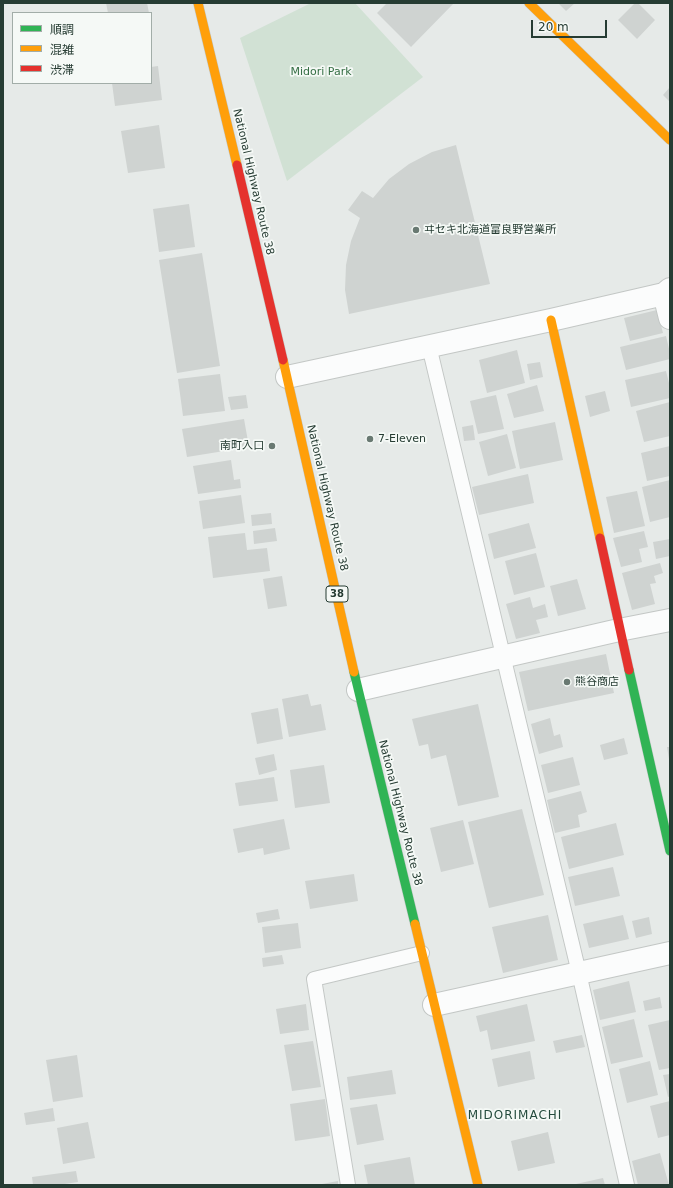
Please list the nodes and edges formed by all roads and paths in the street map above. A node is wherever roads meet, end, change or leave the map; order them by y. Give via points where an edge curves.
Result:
1 (198, 3) edge
2 (529, 3) edge
3 (670, 140) edge
4 (667, 292) edge
5 (670, 318) edge
6 (551, 320) junction
7 (429, 346) junction
8 (287, 377) junction
9 (670, 620) edge
10 (619, 630) junction
11 (503, 657) junction
12 (358, 690) junction
13 (670, 852) edge
14 (422, 953) junction
15 (670, 953) edge
16 (579, 973) junction
17 (434, 1005) junction
18 (348, 1185) edge
19 (478, 1185) edge
20 (627, 1185) edge

1 - 8 main road, National Highway Route 38 / 38
2 - 3 main road
4 - 5 street
4 - 6 street
6 - 7 street
6 - 10 main road
7 - 8 street
7 - 11 lane
8 - 12 main road, National Highway Route 38 / 38
9 - 10 street
10 - 11 street
10 - 13 main road
11 - 12 street
11 - 16 lane
12 - 14 main road, National Highway Route 38 / 38
14 - 17 main road, National Highway Route 38 / 38
14 - 18 lane via 314,979
15 - 16 street
16 - 17 street
16 - 20 lane
17 - 19 main road, National Highway Route 38 / 38

